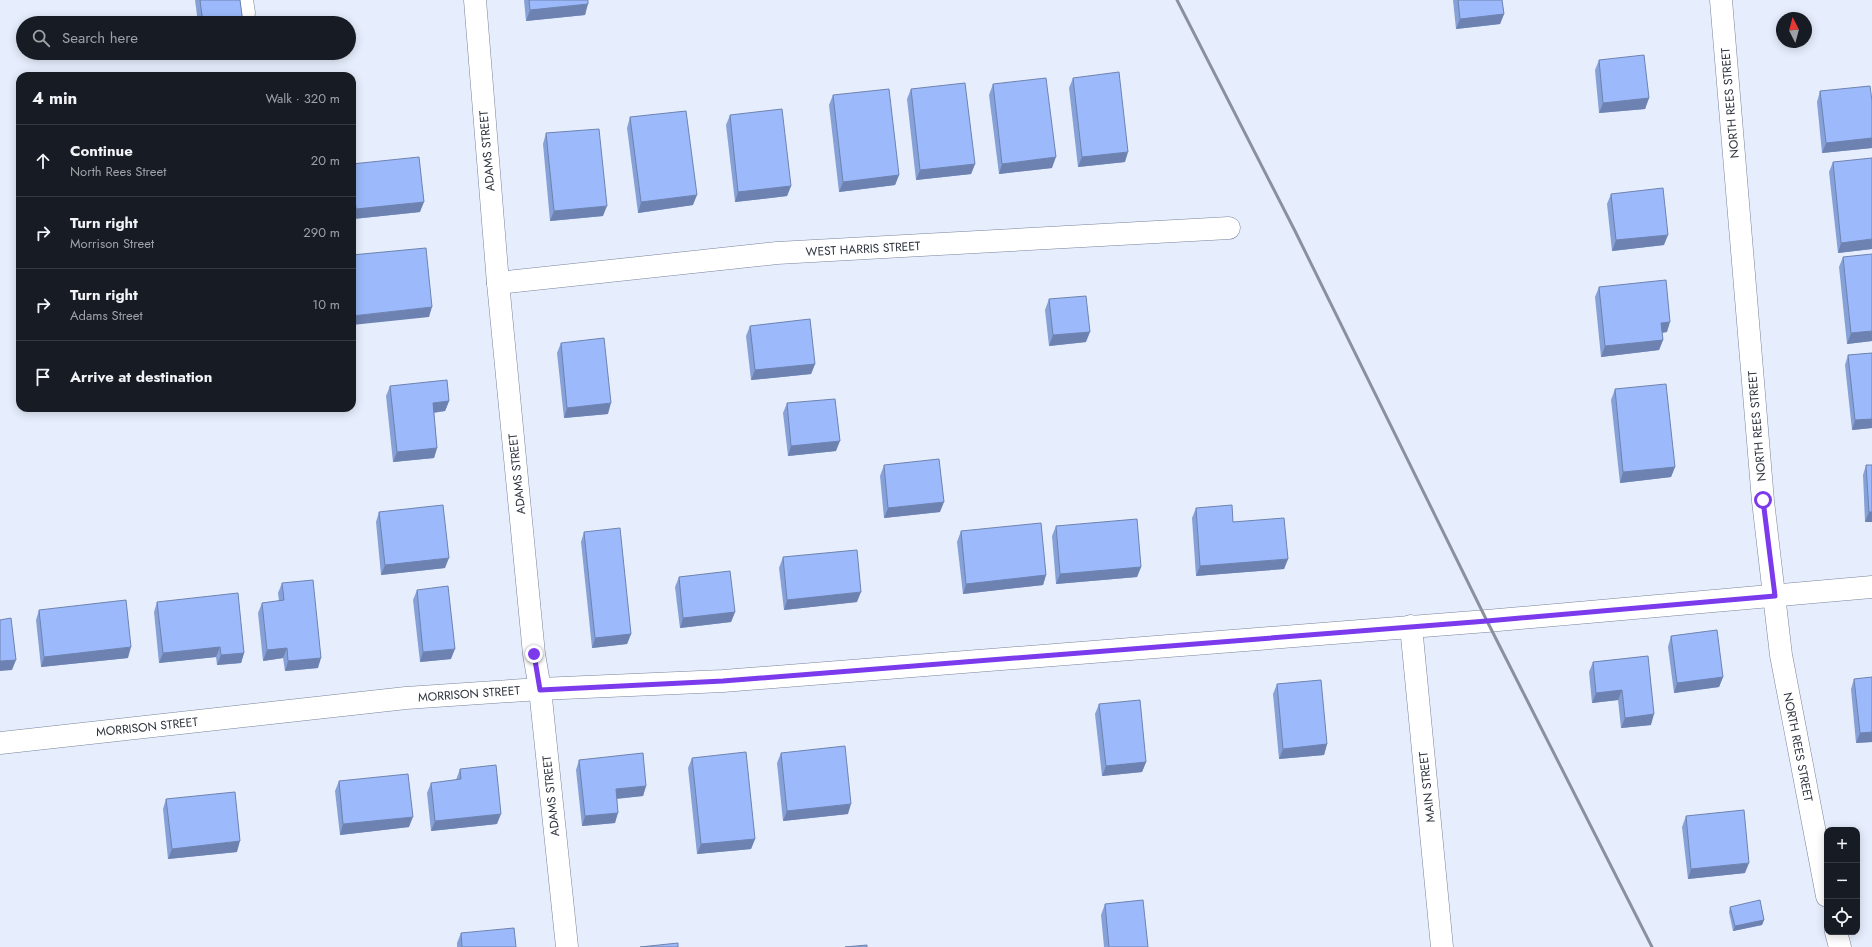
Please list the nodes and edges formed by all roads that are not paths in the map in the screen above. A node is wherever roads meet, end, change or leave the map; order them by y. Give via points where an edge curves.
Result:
1 (476, 0) edge
2 (1721, 0) edge
3 (1229, 228) dead end
4 (498, 283) junction
5 (1872, 587) edge
6 (1775, 596) junction
7 (1411, 626) junction
8 (540, 690) junction
9 (0, 743) edge
10 (1824, 880) edge
11 (1837, 935) edge
12 (567, 947) edge
13 (1442, 947) edge
14 (1840, 947) edge

1 - 4 street, ADAMS STREET
2 - 6 street, NORTH REES STREET via 1762,493
3 - 4 street, WEST HARRIS STREET via 777,254
4 - 8 street, ADAMS STREET via 534,654
5 - 6 street, MORRISON STREET
6 - 7 street, MORRISON STREET
6 - 10 street, NORTH REES STREET via 1781,655
7 - 8 street, MORRISON STREET via 723,681
7 - 13 street, MAIN STREET
8 - 9 street, MORRISON STREET via 406,698
8 - 12 street, ADAMS STREET
11 - 14 street

